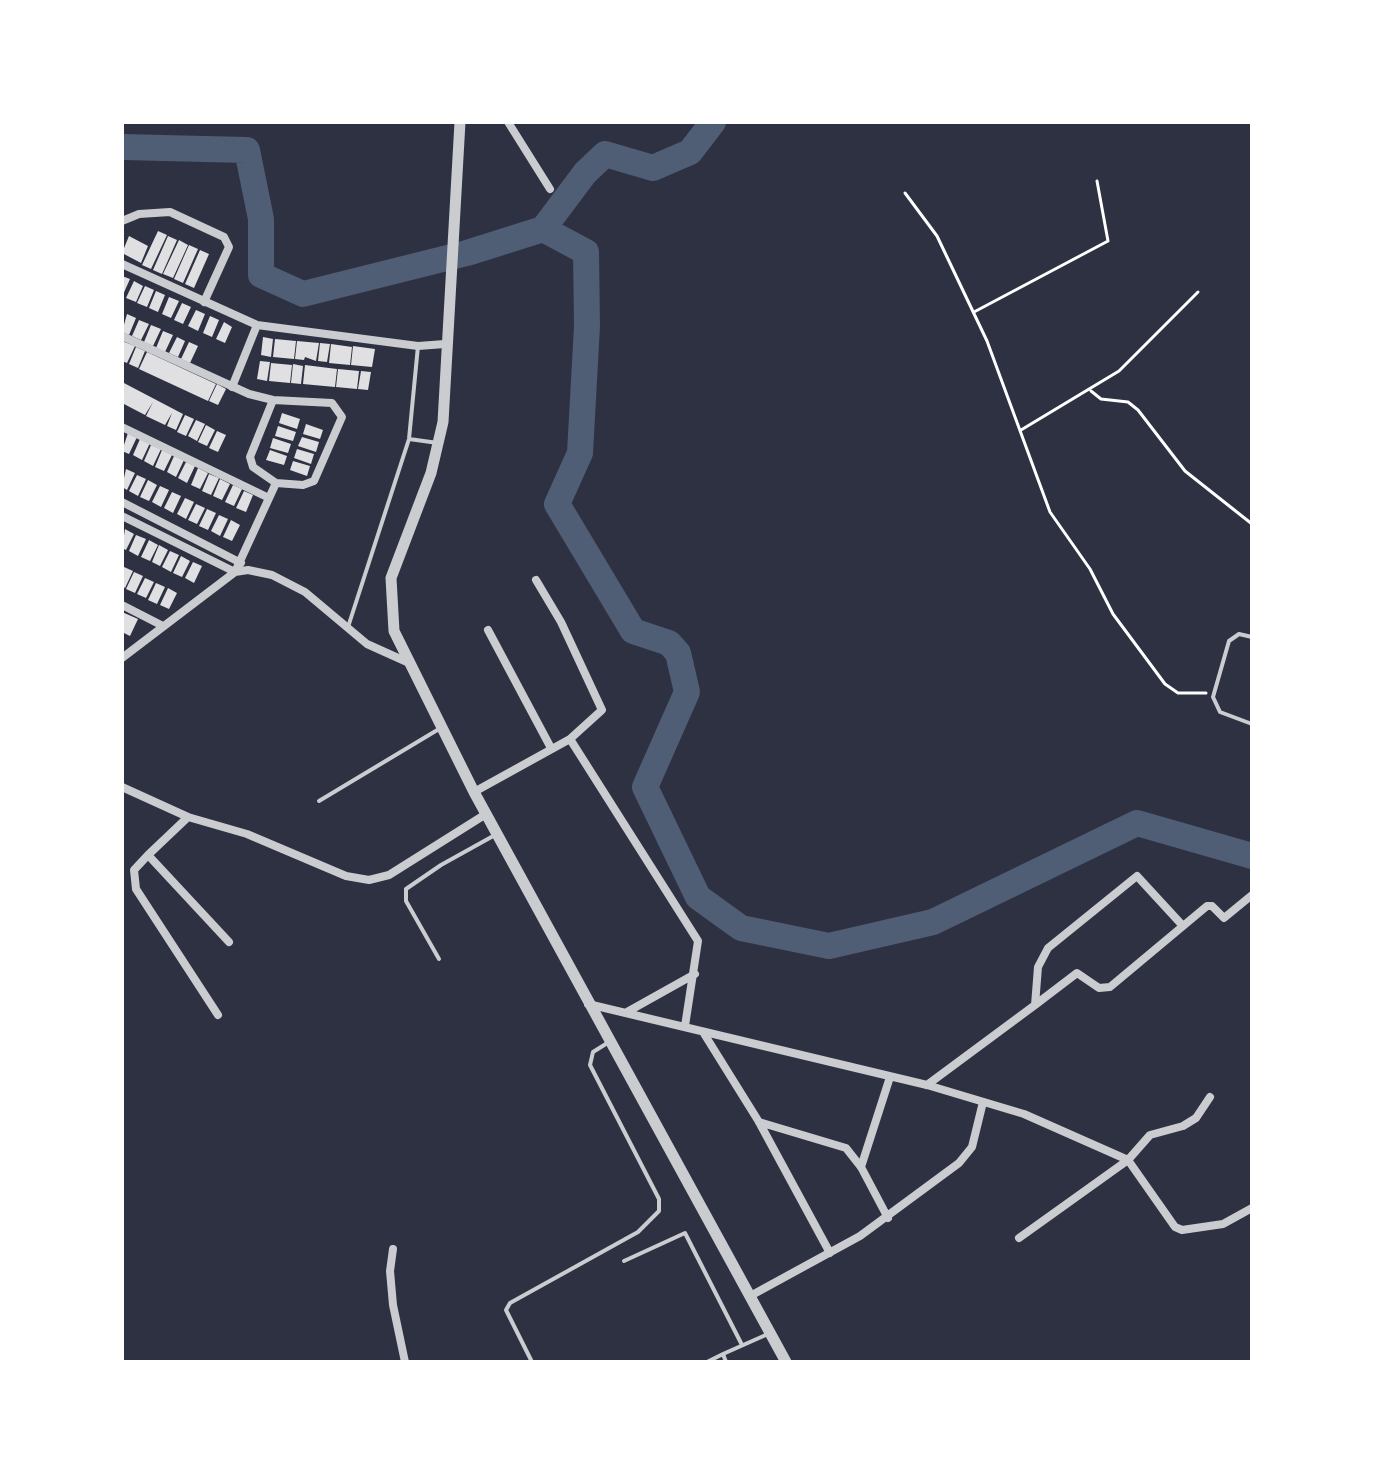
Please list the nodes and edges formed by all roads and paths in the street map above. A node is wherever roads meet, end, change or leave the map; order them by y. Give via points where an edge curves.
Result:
1 (460, 122) edge
2 (508, 122) edge
3 (1097, 181) dead end
4 (550, 189) dead end
5 (905, 193) dead end
6 (122, 221) edge
7 (122, 264) edge
8 (1198, 292) dead end
9 (204, 302) junction
10 (974, 312) junction
11 (257, 325) junction
12 (122, 336) edge
13 (445, 344) junction
14 (418, 346) junction
15 (232, 387) junction
16 (1091, 391) junction
17 (273, 400) junction
18 (122, 427) edge
19 (1021, 430) junction
20 (409, 439) junction
21 (439, 443) junction
22 (276, 483) junction
23 (269, 498) junction
24 (122, 502) edge
25 (122, 516) edge
26 (1252, 524) edge
27 (240, 562) junction
28 (248, 570) junction
29 (235, 572) junction
30 (536, 580) dead end
31 (122, 605) edge
32 (163, 626) junction
33 (347, 629) junction
34 (488, 630) dead end
35 (1252, 637) edge
36 (122, 658) edge
37 (407, 662) junction
38 (1213, 697) junction
39 (1252, 724) edge
40 (441, 728) junction
41 (570, 739) junction
42 (551, 748) junction
43 (122, 787) edge
44 (474, 792) junction
45 (319, 801) dead end
46 (486, 814) junction
47 (188, 817) junction
48 (497, 834) junction
49 (148, 855) junction
50 (1252, 895) edge
51 (1183, 926) junction
52 (229, 942) dead end
53 (439, 959) dead end
54 (695, 974) junction
55 (587, 1004) junction
56 (1035, 1005) junction
57 (626, 1013) junction
58 (218, 1015) dead end
59 (685, 1026) junction
60 (702, 1032) junction
61 (609, 1042) junction
62 (890, 1077) junction
63 (927, 1085) junction
64 (1210, 1097) dead end
65 (983, 1102) junction
66 (759, 1122) junction
67 (1128, 1160) junction
68 (861, 1167) junction
69 (1252, 1208) edge
70 (888, 1218) junction
71 (1019, 1238) dead end
72 (393, 1249) dead end
73 (830, 1253) junction
74 (624, 1261) dead end
75 (752, 1295) junction
76 (771, 1333) junction
77 (742, 1345) junction
78 (723, 1354) junction
79 (405, 1362) edge
80 (532, 1362) edge
81 (707, 1362) edge
82 (726, 1362) edge
83 (786, 1362) edge

1 - 13 street
2 - 4 street
3 - 10 path via 1108,241
5 - 10 path via 937,236
6 - 9 street via 170,212 224,237 229,247
7 - 9 street
8 - 16 path via 1135,357
9 - 11 street
10 - 19 path
11 - 14 street
11 - 15 street
12 - 15 street
13 - 14 street
13 - 21 street
14 - 20 lane
15 - 17 street
16 - 19 path
16 - 26 path via 1138,410 1185,471
17 - 22 street via 250,457 253,467
17 - 22 street via 332,403 342,417 314,481
18 - 23 street
19 - 38 path via 1050,512 1090,569 1113,614 1165,684 1178,693 1203,691
20 - 21 lane
20 - 33 lane
21 - 37 street via 391,578 394,631
22 - 23 street
23 - 27 street
24 - 27 street
25 - 29 street
27 - 28 street
27 - 29 street
28 - 29 street
28 - 33 street via 305,592
29 - 32 street
30 - 41 street via 602,707
31 - 32 street
32 - 36 street
33 - 37 street via 379,652
34 - 42 street
35 - 38 lane via 1239,634 1229,641
37 - 40 street
38 - 39 lane via 1220,712
40 - 44 street
40 - 45 lane
41 - 42 street
41 - 54 street via 698,941
42 - 44 street
43 - 47 street
44 - 46 street
46 - 47 street via 389,875 369,880
46 - 48 street
47 - 49 street
48 - 53 lane via 406,889 406,901
48 - 55 street
49 - 52 street
49 - 58 street via 134,870 136,889
50 - 51 street via 1226,917 1209,905
51 - 56 street via 1110,987 1102,989 1077,973
51 - 56 street via 1137,876 1048,948 1038,967
54 - 57 street
54 - 59 street
55 - 57 street
55 - 61 street
56 - 63 street
57 - 59 street
59 - 60 street
60 - 62 street
60 - 66 street
61 - 75 street
61 - 80 lane via 593,1052 590,1065 659,1199 659,1211 638,1232 510,1303 506,1310
62 - 63 street
62 - 68 street
63 - 65 street
64 - 67 street via 1196,1118 1150,1135
65 - 67 street via 1024,1114
65 - 70 street via 968,1154
66 - 68 street via 838,1144
66 - 73 street
67 - 69 street via 1182,1230 1223,1224
67 - 71 street
68 - 70 street
70 - 73 street
72 - 79 street via 393,1305
73 - 75 street
74 - 77 lane via 685,1233
75 - 76 street
76 - 77 lane
76 - 83 street
77 - 78 lane
78 - 81 lane
78 - 82 lane

